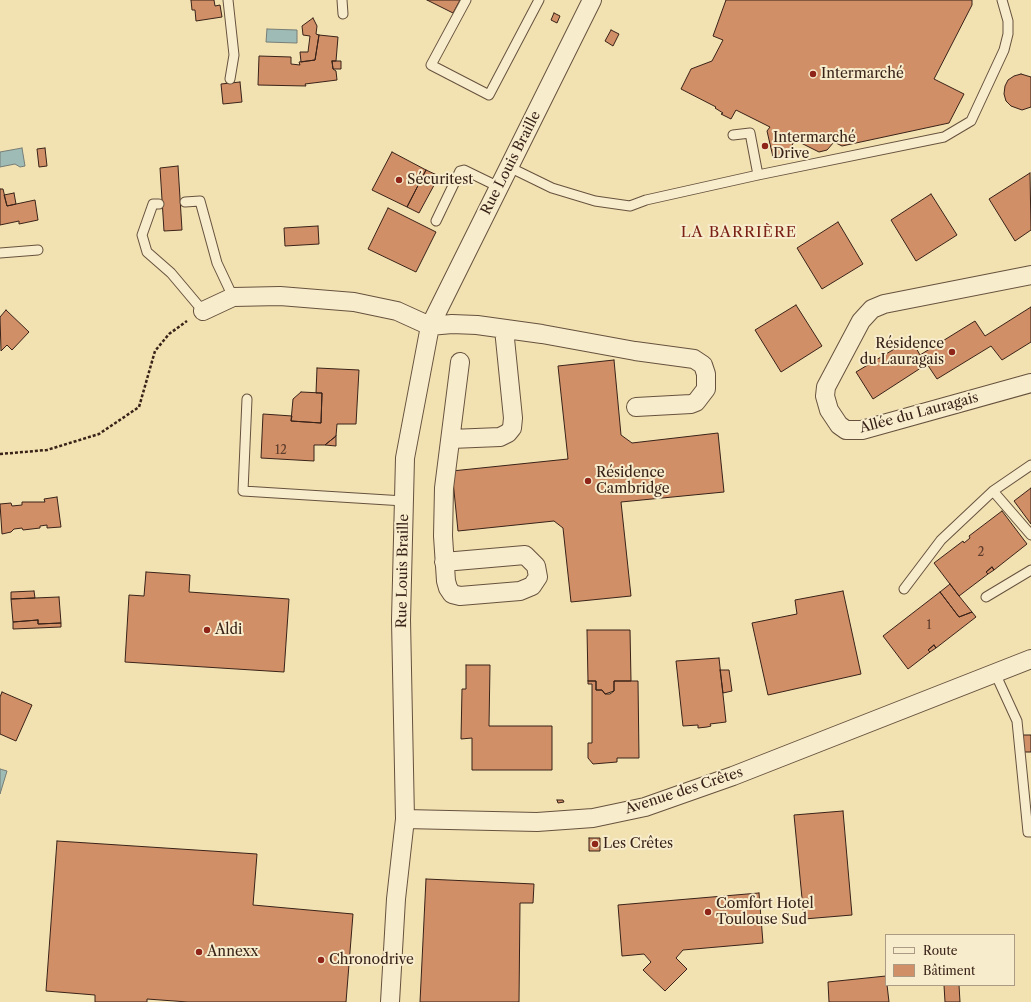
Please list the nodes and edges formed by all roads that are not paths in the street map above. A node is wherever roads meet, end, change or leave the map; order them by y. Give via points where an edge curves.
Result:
1 (228, 0) edge
2 (342, 0) edge
3 (466, 0) edge
4 (539, 0) edge
5 (592, 0) edge
6 (1002, 0) edge
7 (343, 14) dead end
8 (230, 79) dead end
9 (733, 135) dead end
10 (508, 167) junction
11 (758, 175) junction
12 (499, 186) junction
13 (185, 202) dead end
14 (159, 204) dead end
15 (436, 220) dead end
16 (38, 250) dead end
17 (0, 253) edge
18 (1031, 275) edge
19 (234, 297) junction
20 (203, 311) joint
21 (430, 326) junction
22 (504, 329) junction
23 (460, 362) dead end
24 (1031, 383) edge
25 (247, 399) dead end
26 (636, 407) dead end
27 (451, 439) junction
28 (1031, 464) edge
29 (993, 491) junction
30 (404, 501) junction
31 (1031, 535) edge
32 (444, 562) junction
33 (1031, 570) edge
34 (904, 589) dead end
35 (986, 597) dead end
36 (1031, 659) edge
37 (995, 673) junction
38 (405, 819) junction
39 (1031, 832) edge
40 (390, 1002) edge

1 - 8 lane via 234,55
2 - 7 lane
3 - 4 lane via 431,65 489,95
5 - 10 street, Rue Louis Braille
6 - 11 lane via 1008,21 1004,50 970,121 944,137
9 - 11 lane via 750,133
10 - 11 lane via 552,188 596,201 630,206 646,200
10 - 12 street, Rue Louis Braille
12 - 15 lane via 464,170 460,172
12 - 21 street, Rue Louis Braille
13 - 19 lane via 200,201 217,263
14 - 20 lane via 153,204 142,235 147,252 172,272
16 - 17 lane
18 - 24 street, Allée du Lauragais via 884,304 872,309 861,321 826,387 825,396 829,410 839,425 846,430 862,430
19 - 20 street
19 - 21 street via 280,296 354,302 397,311
21 - 22 street via 452,324
21 - 30 street, Rue Louis Braille via 405,458
22 - 26 street via 694,359 703,365 706,389 696,402
22 - 27 street via 512,428 500,437
23 - 27 street
25 - 30 lane via 243,491
27 - 32 street via 444,488
28 - 29 lane
29 - 31 lane
29 - 34 lane via 941,540
30 - 38 street, Rue Louis Braille via 401,620
32 - 32 street via 448,588 452,594 460,596 526,590 538,577 536,566 525,555
33 - 35 lane
36 - 37 street, Avenue des Crêtes
37 - 38 street, Avenue des Crêtes via 733,776 645,807 593,818 537,822
37 - 39 lane via 1017,721 1028,832
38 - 40 street via 396,899

